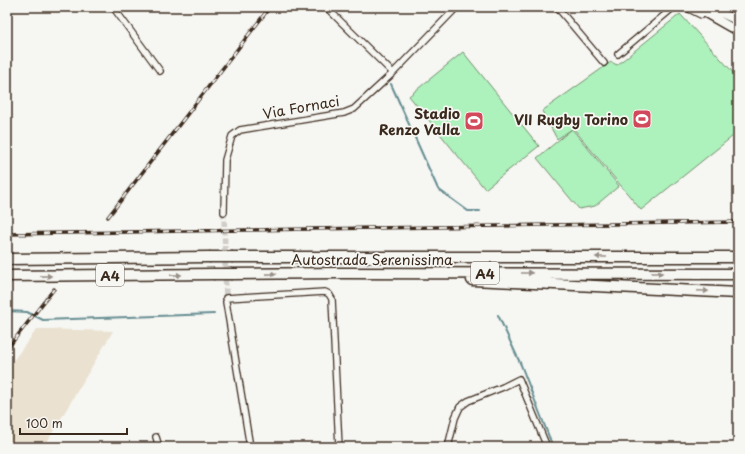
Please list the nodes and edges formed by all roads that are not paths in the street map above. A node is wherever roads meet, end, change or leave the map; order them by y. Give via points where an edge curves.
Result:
1 (113, 7) edge
2 (326, 7) edge
3 (457, 7) edge
4 (557, 7) edge
5 (674, 7) edge
6 (685, 7) edge
7 (695, 7) edge
8 (709, 7) edge
9 (738, 21) edge
10 (730, 27) junction
11 (738, 30) edge
12 (618, 54) dead end
13 (604, 63) dead end
14 (160, 71) dead end
15 (393, 73) junction
16 (224, 212) tunnel mouth
17 (738, 257) edge
18 (7, 259) edge
19 (343, 273) junction
20 (738, 274) edge
21 (7, 276) edge
22 (738, 293) edge
23 (156, 437) dead end
24 (160, 447) edge
25 (250, 447) edge
26 (332, 447) edge
27 (339, 447) edge
28 (448, 447) edge
29 (547, 447) edge

1 - 14 street
2 - 15 street
3 - 15 street, Via Fornaci
4 - 13 street
5 - 12 street
6 - 10 street
7 - 10 main road
8 - 9 main road
10 - 11 main road
15 - 16 street, Via Fornaci via 354,109 344,113 240,130 232,136 225,160
17 -> 18 highway, Autostrada Serenissima / A4, bridge
19 -> 20 highway, Autostrada Serenissima / A4
21 -> 19 highway, Autostrada Serenissima / A4, bridge
19 -> 22 highway
23 - 24 street
25 - 27 street via 226,300 324,292 332,299
26 - 27 street
28 - 29 street via 460,407 519,379

